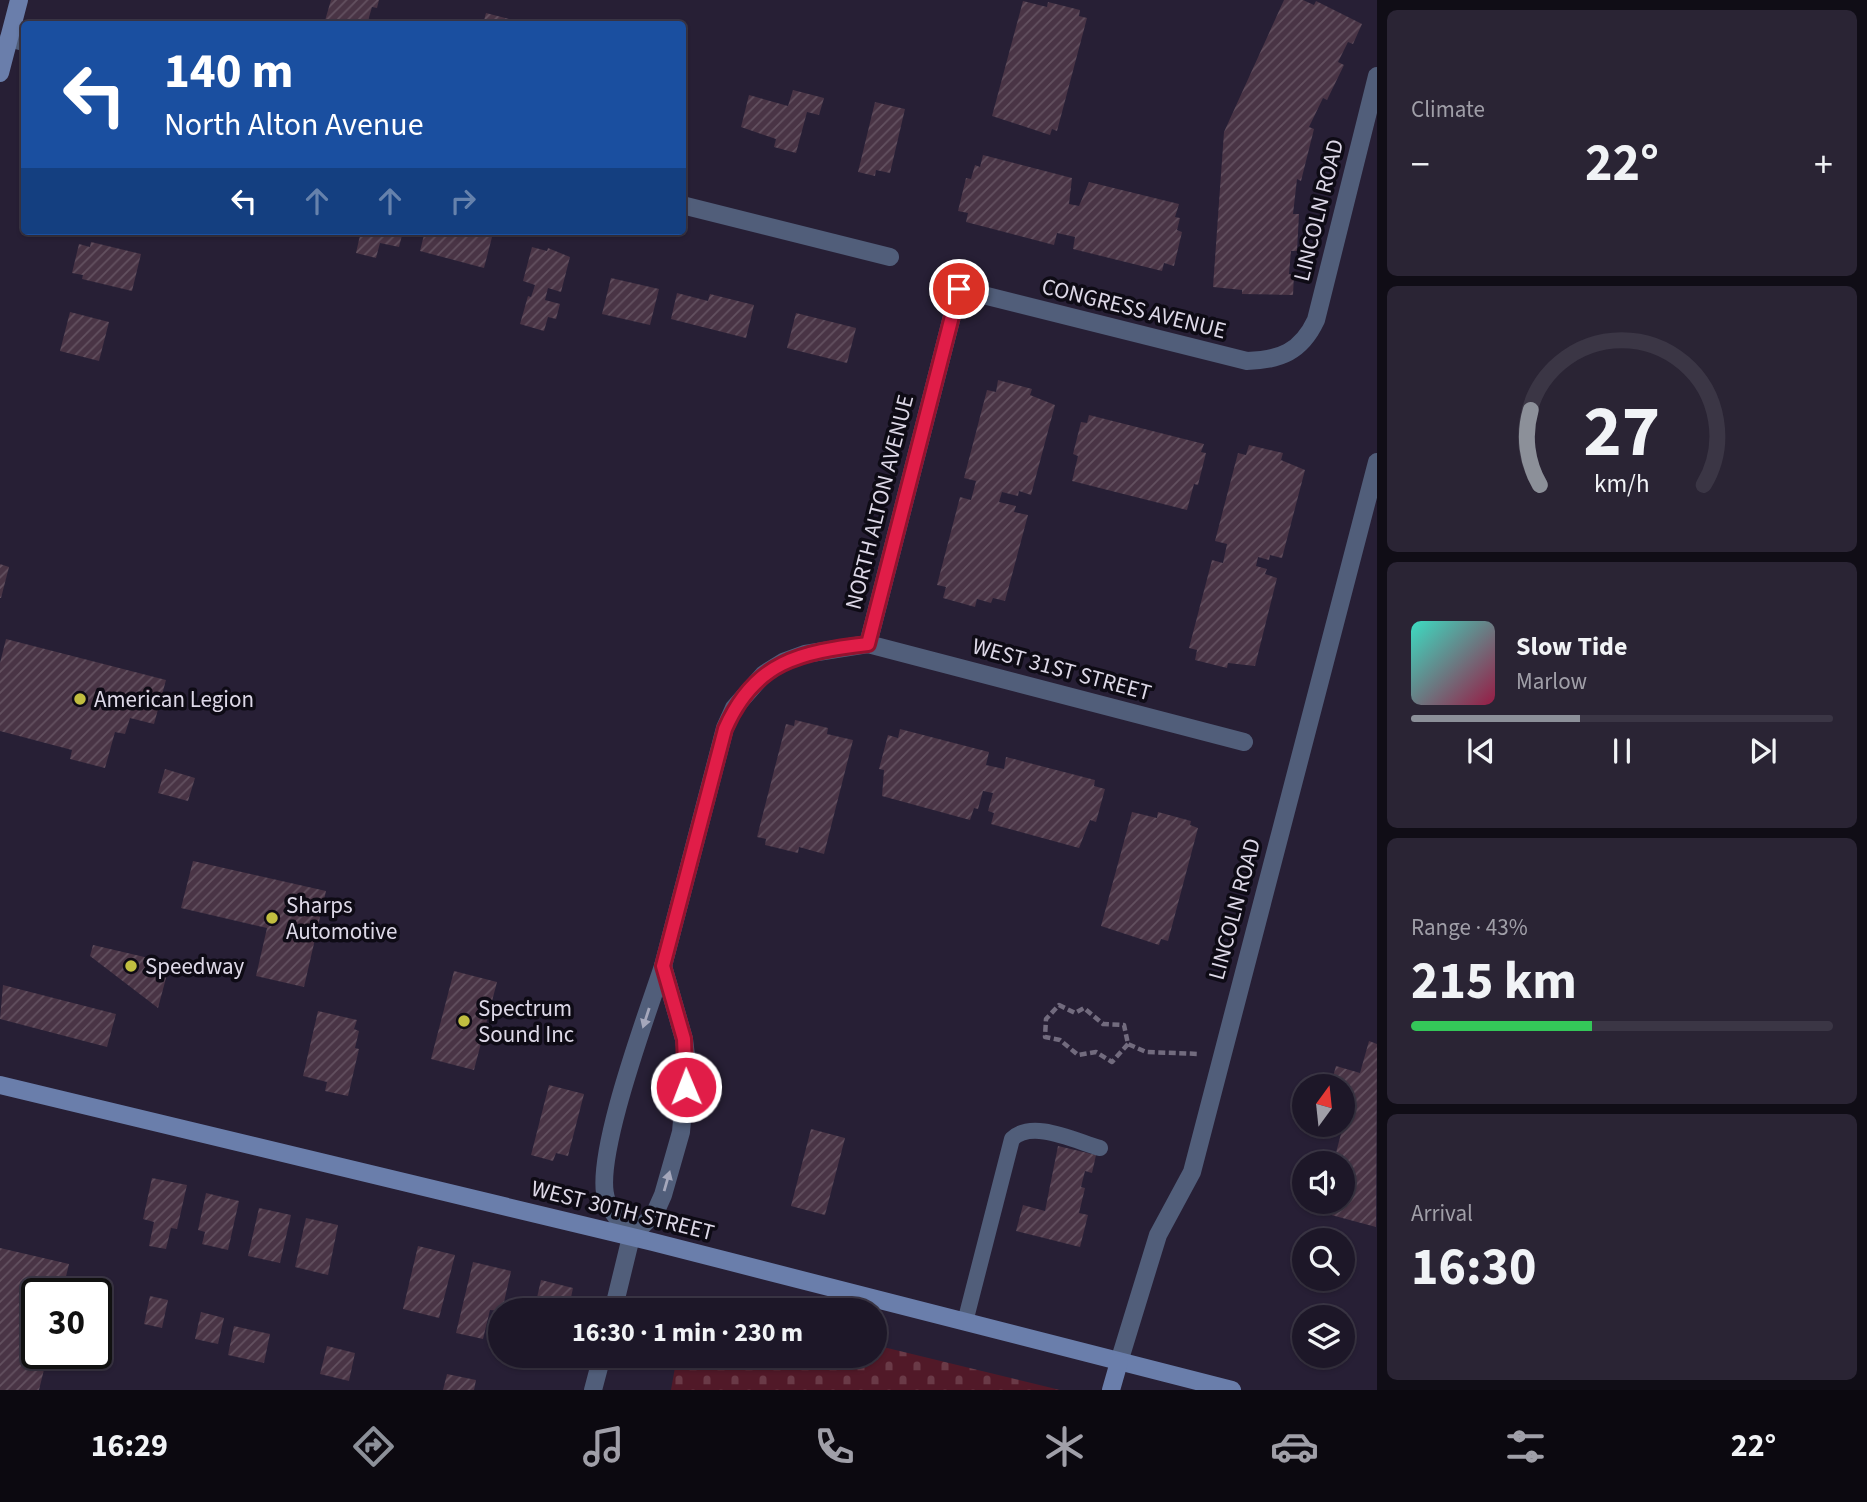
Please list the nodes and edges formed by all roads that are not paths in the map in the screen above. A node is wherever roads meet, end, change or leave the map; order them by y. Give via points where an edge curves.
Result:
1 (19, 0) edge
2 (17, 40) edge
3 (0, 73) edge
4 (1377, 76) edge
5 (686, 206) edge
6 (890, 257) dead end
7 (959, 289) joint
8 (1295, 350) joint
9 (1377, 461) edge
10 (868, 644) junction
11 (1244, 742) dead end
12 (663, 966) junction
13 (0, 1085) edge
14 (1100, 1148) dead end
15 (631, 1237) junction
16 (616, 1298) edge
17 (965, 1322) junction
18 (1119, 1362) junction
19 (599, 1368) edge
20 (593, 1390) edge
21 (1111, 1390) edge
22 (1232, 1390) edge

1 - 2 main road
2 - 3 main road
4 - 8 street, LINCOLN ROAD via 1316,320
5 - 6 street
7 - 8 street, CONGRESS AVENUE via 1247,361 1273,360
7 - 10 street, NORTH ALTON AVENUE
9 - 18 street, LINCOLN ROAD via 1192,1171 1158,1235
10 - 11 street, WEST 31ST STREET
10 - 12 street, NORTH ALTON AVENUE via 783,662 764,674 734,708
12 -> 15 street, NORTH ALTON AVENUE via 624,1082 605,1164 607,1201
15 -> 12 street via 654,1213 663,1195 681,1132 687,1064
13 - 15 main road, WEST 30TH STREET
14 - 17 lane via 1032,1130 1012,1139
15 - 16 street
15 - 17 main road, WEST 30TH STREET
17 - 18 main road, WEST 30TH STREET
18 - 21 main road
18 - 22 main road, WEST 30TH STREET
19 - 20 street

